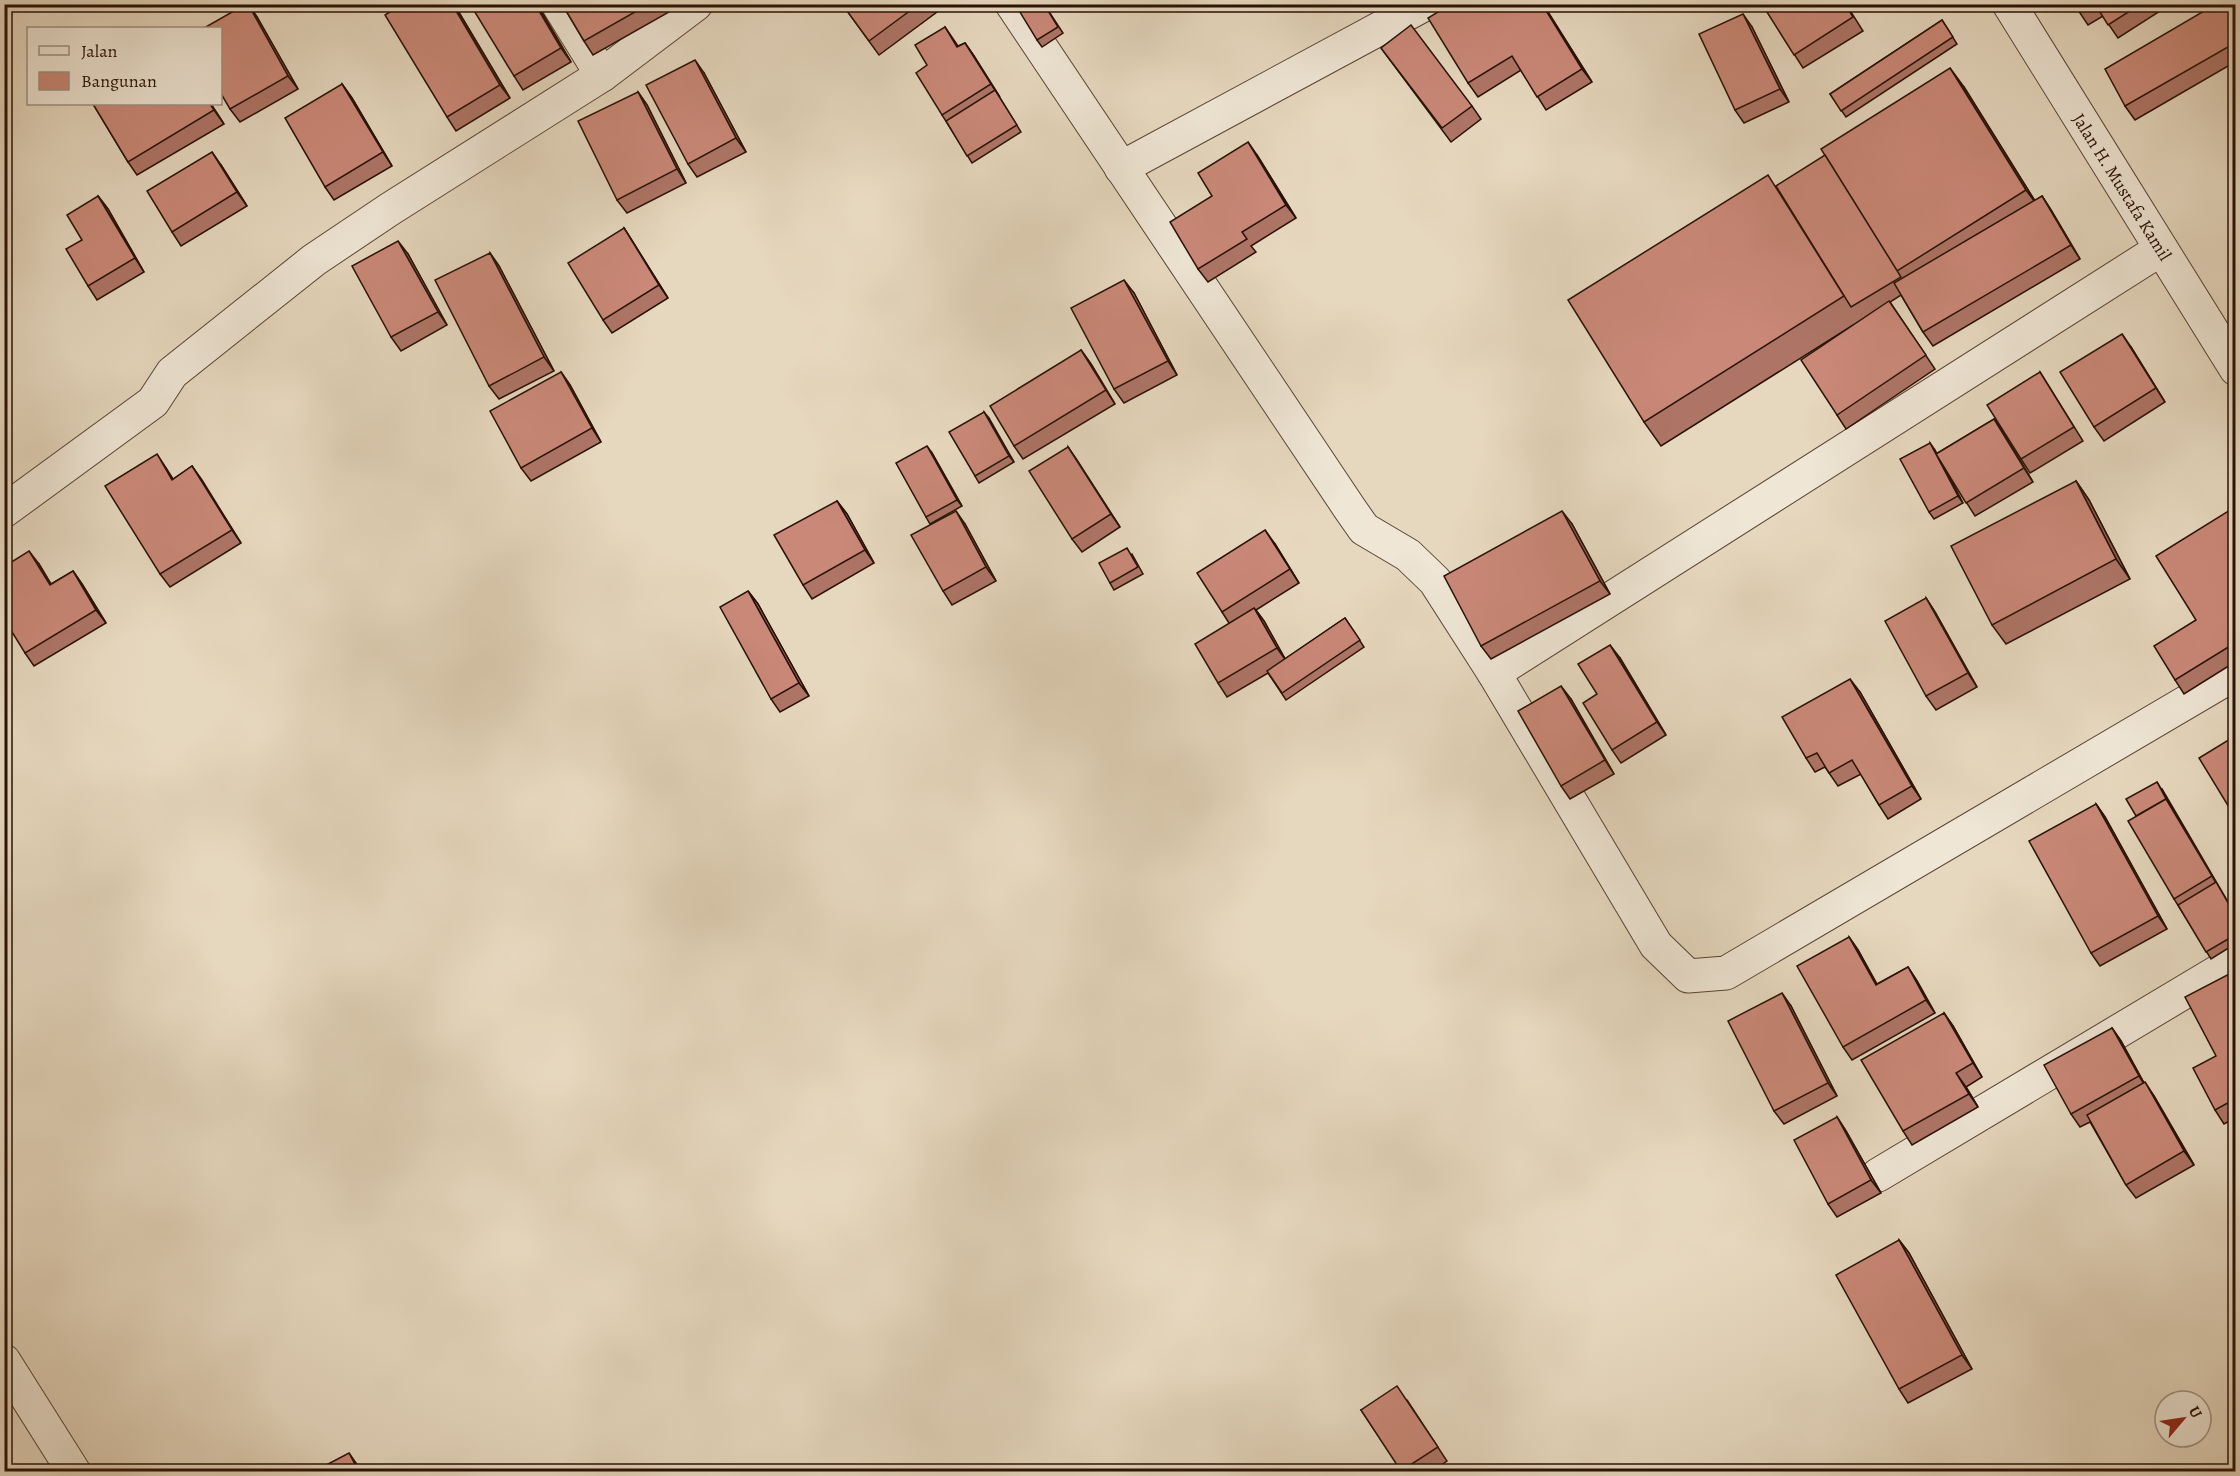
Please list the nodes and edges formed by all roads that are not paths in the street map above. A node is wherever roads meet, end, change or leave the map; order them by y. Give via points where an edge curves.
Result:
1 (558, 4) edge
2 (696, 4) edge
3 (1012, 4) edge
4 (1425, 4) edge
5 (2009, 4) edge
6 (602, 75) junction
7 (1121, 168) junction
8 (2161, 249) junction
9 (2235, 369) edge
10 (4, 511) edge
11 (2235, 672) edge
12 (1494, 673) junction
13 (2235, 961) edge
14 (1878, 1175) dead end
15 (4, 1361) edge
16 (74, 1472) edge

1 - 6 street
2 - 6 street
3 - 7 street
4 - 7 street
5 - 8 street, Jalan H. Mustafa Kamil
6 - 10 street via 314,260 172,373 153,402
7 - 12 street via 1364,529 1408,555 1435,581
8 - 9 street, Jalan H. Mustafa Kamil
8 - 12 street
11 - 12 street via 1726,973 1688,976 1656,945
13 - 14 street
15 - 16 street

